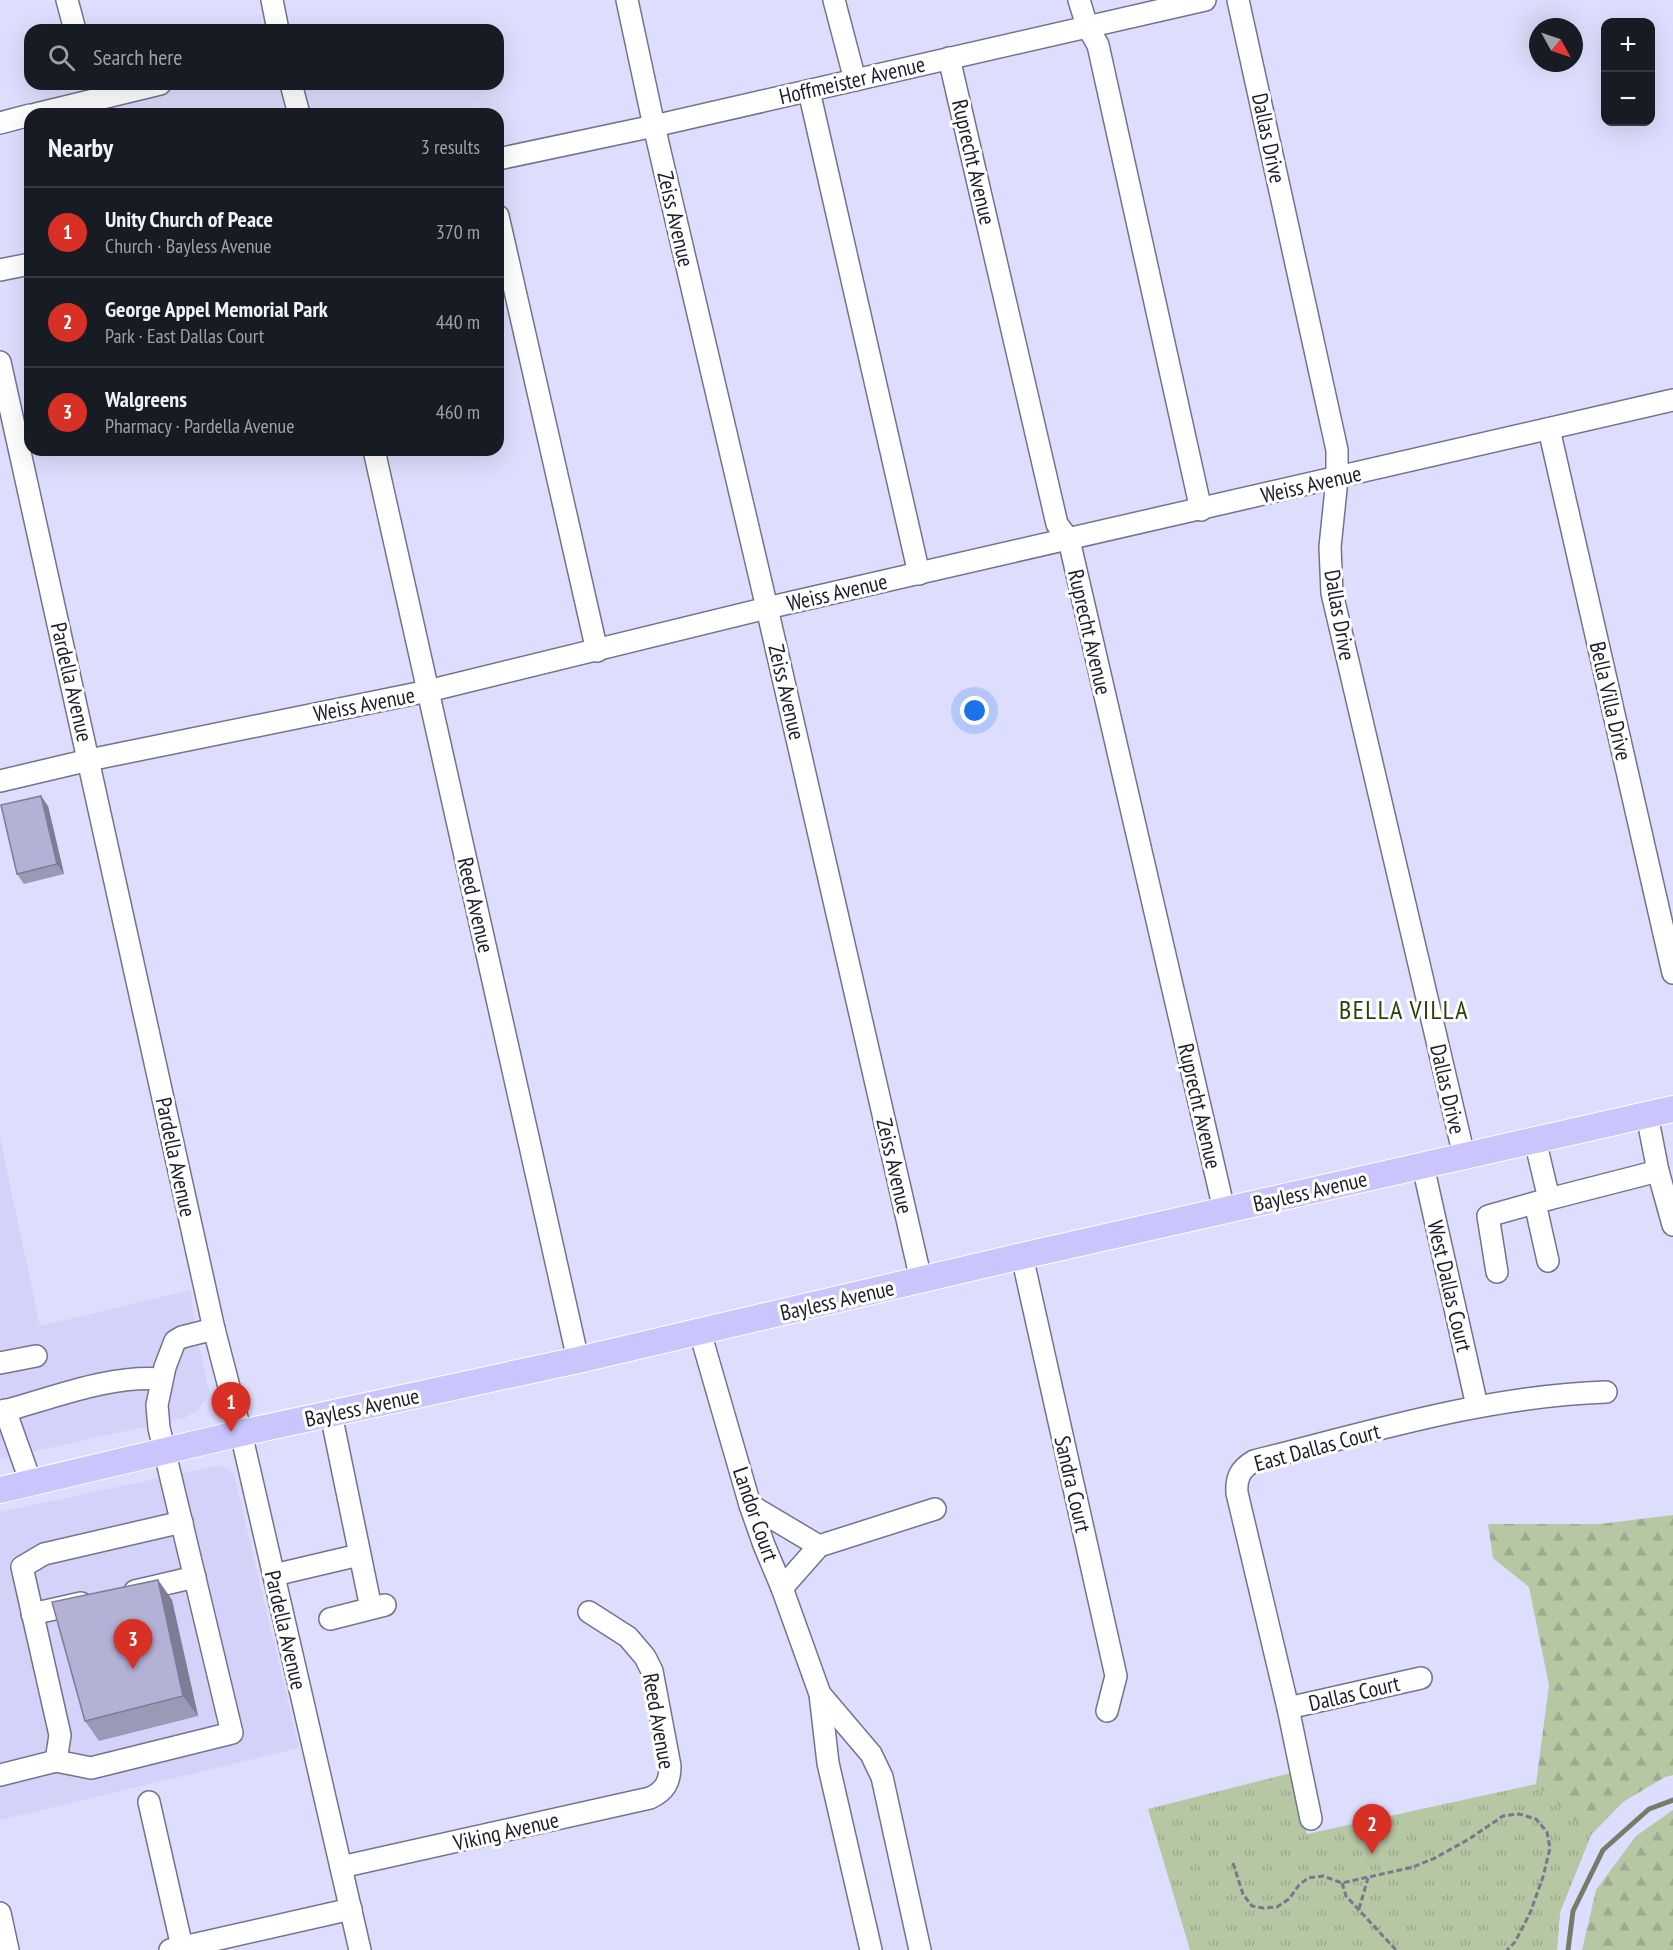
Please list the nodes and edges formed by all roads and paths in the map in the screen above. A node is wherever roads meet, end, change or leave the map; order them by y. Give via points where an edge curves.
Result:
1 (68, 0) edge
2 (272, 0) edge
3 (627, 0) edge
4 (834, 0) edge
5 (1079, 0) edge
6 (1205, 0) edge
7 (1238, 0) edge
8 (74, 24) edge
9 (277, 24) edge
10 (1087, 26) junction
11 (950, 58) junction
12 (855, 80) junction
13 (108, 90) edge
14 (293, 90) edge
15 (809, 91) junction
16 (90, 92) edge
17 (51, 108) edge
18 (297, 108) edge
19 (24, 117) edge
20 (0, 123) edge
21 (654, 126) junction
22 (504, 158) edge
23 (504, 242) edge
24 (24, 265) edge
25 (0, 270) edge
26 (0, 362) edge
27 (1673, 400) edge
28 (1549, 429) junction
29 (375, 456) edge
30 (1337, 478) junction
31 (1201, 510) junction
32 (1069, 540) junction
33 (919, 574) junction
34 (767, 608) junction
35 (597, 651) junction
36 (428, 691) junction
37 (89, 760) junction
38 (0, 781) edge
39 (1673, 973) edge
40 (1673, 1109) edge
41 (1647, 1115) junction
42 (1535, 1140) junction
43 (1464, 1156) junction
44 (1423, 1166) junction
45 (1659, 1171) junction
46 (1542, 1201) junction
47 (1224, 1210) junction
48 (1672, 1225) edge
49 (1022, 1256) junction
50 (1548, 1261) dead end
51 (1497, 1272) dead end
52 (921, 1280) junction
53 (214, 1329) junction
54 (700, 1332) junction
55 (36, 1356) dead end
56 (578, 1360) junction
57 (0, 1364) edge
58 (162, 1379) junction
59 (1606, 1392) dead end
60 (1477, 1406) junction
61 (3, 1411) edge
62 (331, 1414) junction
63 (241, 1433) junction
64 (164, 1452) junction
65 (31, 1483) junction
66 (0, 1490) edge
67 (750, 1505) junction
68 (935, 1509) dead end
69 (182, 1522) junction
70 (819, 1546) junction
71 (358, 1556) junction
72 (274, 1575) junction
73 (195, 1577) junction
74 (782, 1587) junction
75 (589, 1612) dead end
76 (32, 1614) junction
77 (330, 1619) dead end
78 (1421, 1678) dead end
79 (820, 1694) junction
80 (1288, 1708) junction
81 (1107, 1711) dead end
82 (56, 1761) junction
83 (0, 1775) edge
84 (667, 1786) joint
85 (149, 1802) dead end
86 (1311, 1820) dead end
87 (1233, 1863) dead end
88 (341, 1868) junction
89 (1368, 1878) junction
90 (1342, 1883) junction
91 (351, 1909) junction
92 (1359, 1909) junction
93 (0, 1913) edge
94 (176, 1949) edge
95 (8, 1950) edge
96 (360, 1950) edge
97 (871, 1950) edge
98 (920, 1950) edge
99 (1396, 1950) edge
100 (1507, 1950) edge

1 - 8 street
2 - 9 street
3 - 21 street, Zeiss Avenue
4 - 12 street
5 - 10 street
6 - 10 street, Hoffmeister Avenue
7 - 30 street, Dallas Drive via 1336,450
10 - 11 street, Hoffmeister Avenue
10 - 31 street via 1098,45
11 - 12 street, Hoffmeister Avenue
11 - 32 street, Ruprecht Avenue via 1057,524
12 - 15 street, Hoffmeister Avenue
13 - 16 street
14 - 18 street
15 - 21 street, Hoffmeister Avenue
15 - 33 street
16 - 17 street
19 - 20 street
21 - 22 street, Hoffmeister Avenue
21 - 34 street, Zeiss Avenue
23 - 35 street
24 - 25 street
26 - 37 street, Pardella Avenue
27 - 28 street, Weiss Avenue
28 - 30 street, Weiss Avenue
28 - 39 street, Bella Villa Drive
29 - 36 street, Reed Avenue
30 - 31 street, Weiss Avenue
30 - 43 street, Dallas Drive via 1330,547 1332,593
31 - 32 street, Weiss Avenue
32 - 33 street, Weiss Avenue
32 - 47 street, Ruprecht Avenue
33 - 34 street, Weiss Avenue
34 - 35 street, Weiss Avenue
34 - 52 street, Zeiss Avenue
35 - 36 street, Weiss Avenue
36 - 37 street, Weiss Avenue
36 - 56 street, Reed Avenue
37 - 38 street, Weiss Avenue
37 - 53 street, Pardella Avenue
40 - 41 main road, Bayless Avenue
41 - 42 main road, Bayless Avenue
41 - 45 street
42 - 43 main road, Bayless Avenue
42 - 46 street
43 - 44 main road, Bayless Avenue
44 - 47 main road, Bayless Avenue
44 - 60 street, West Dallas Court
45 - 46 street
45 - 48 street
46 - 50 street
46 - 51 street via 1488,1216
47 - 49 main road, Bayless Avenue
49 - 52 main road, Bayless Avenue
49 - 81 street, Sandra Court via 1116,1676
52 - 54 main road, Bayless Avenue
53 - 58 street via 176,1341
53 - 63 street, Pardella Avenue
54 - 56 main road, Bayless Avenue
54 - 67 street, Landor Court
55 - 57 street
56 - 62 main road, Bayless Avenue
58 - 61 street via 109,1382
58 - 64 street via 157,1405
59 - 60 street, East Dallas Court
60 - 80 street, East Dallas Court via 1254,1461 1238,1476 1237,1493
61 - 65 street
62 - 63 main road, Bayless Avenue
62 - 71 street
63 - 64 main road, Bayless Avenue
63 - 72 street, Pardella Avenue
64 - 65 main road, Bayless Avenue
64 - 69 street
65 - 66 main road, Bayless Avenue
67 - 70 street
67 - 74 street, Landor Court
68 - 70 street
69 - 73 street
69 - 76 street via 44,1554 22,1568
70 - 74 street
71 - 72 street
71 - 77 street via 378,1607
72 - 88 street, Pardella Avenue
73 - 76 street
73 - 82 street via 232,1733 91,1768
74 - 79 street, Landor Court
75 - 84 street, Reed Avenue via 633,1642 652,1671 670,1766
76 - 82 street via 60,1734
78 - 80 street, Dallas Court
79 - 97 street, Landor Court via 828,1763
79 - 98 street, Landor Court via 871,1754 882,1777
80 - 86 street, East Dallas Court
82 - 83 street
84 - 88 street, Viking Avenue via 650,1798
85 - 94 street
87 - 90 path via 1243,1894 1252,1906 1277,1907 1308,1878 1323,1876
88 - 91 street, Pardella Avenue
89 - 90 path
89 - 92 path
89 - 100 path via 1435,1858 1503,1816 1519,1814 1536,1819 1547,1832 1550,1848 1530,1913
90 - 92 path via 1346,1896
91 - 94 street
91 - 96 street, Pardella Avenue
92 - 99 path
93 - 95 street

